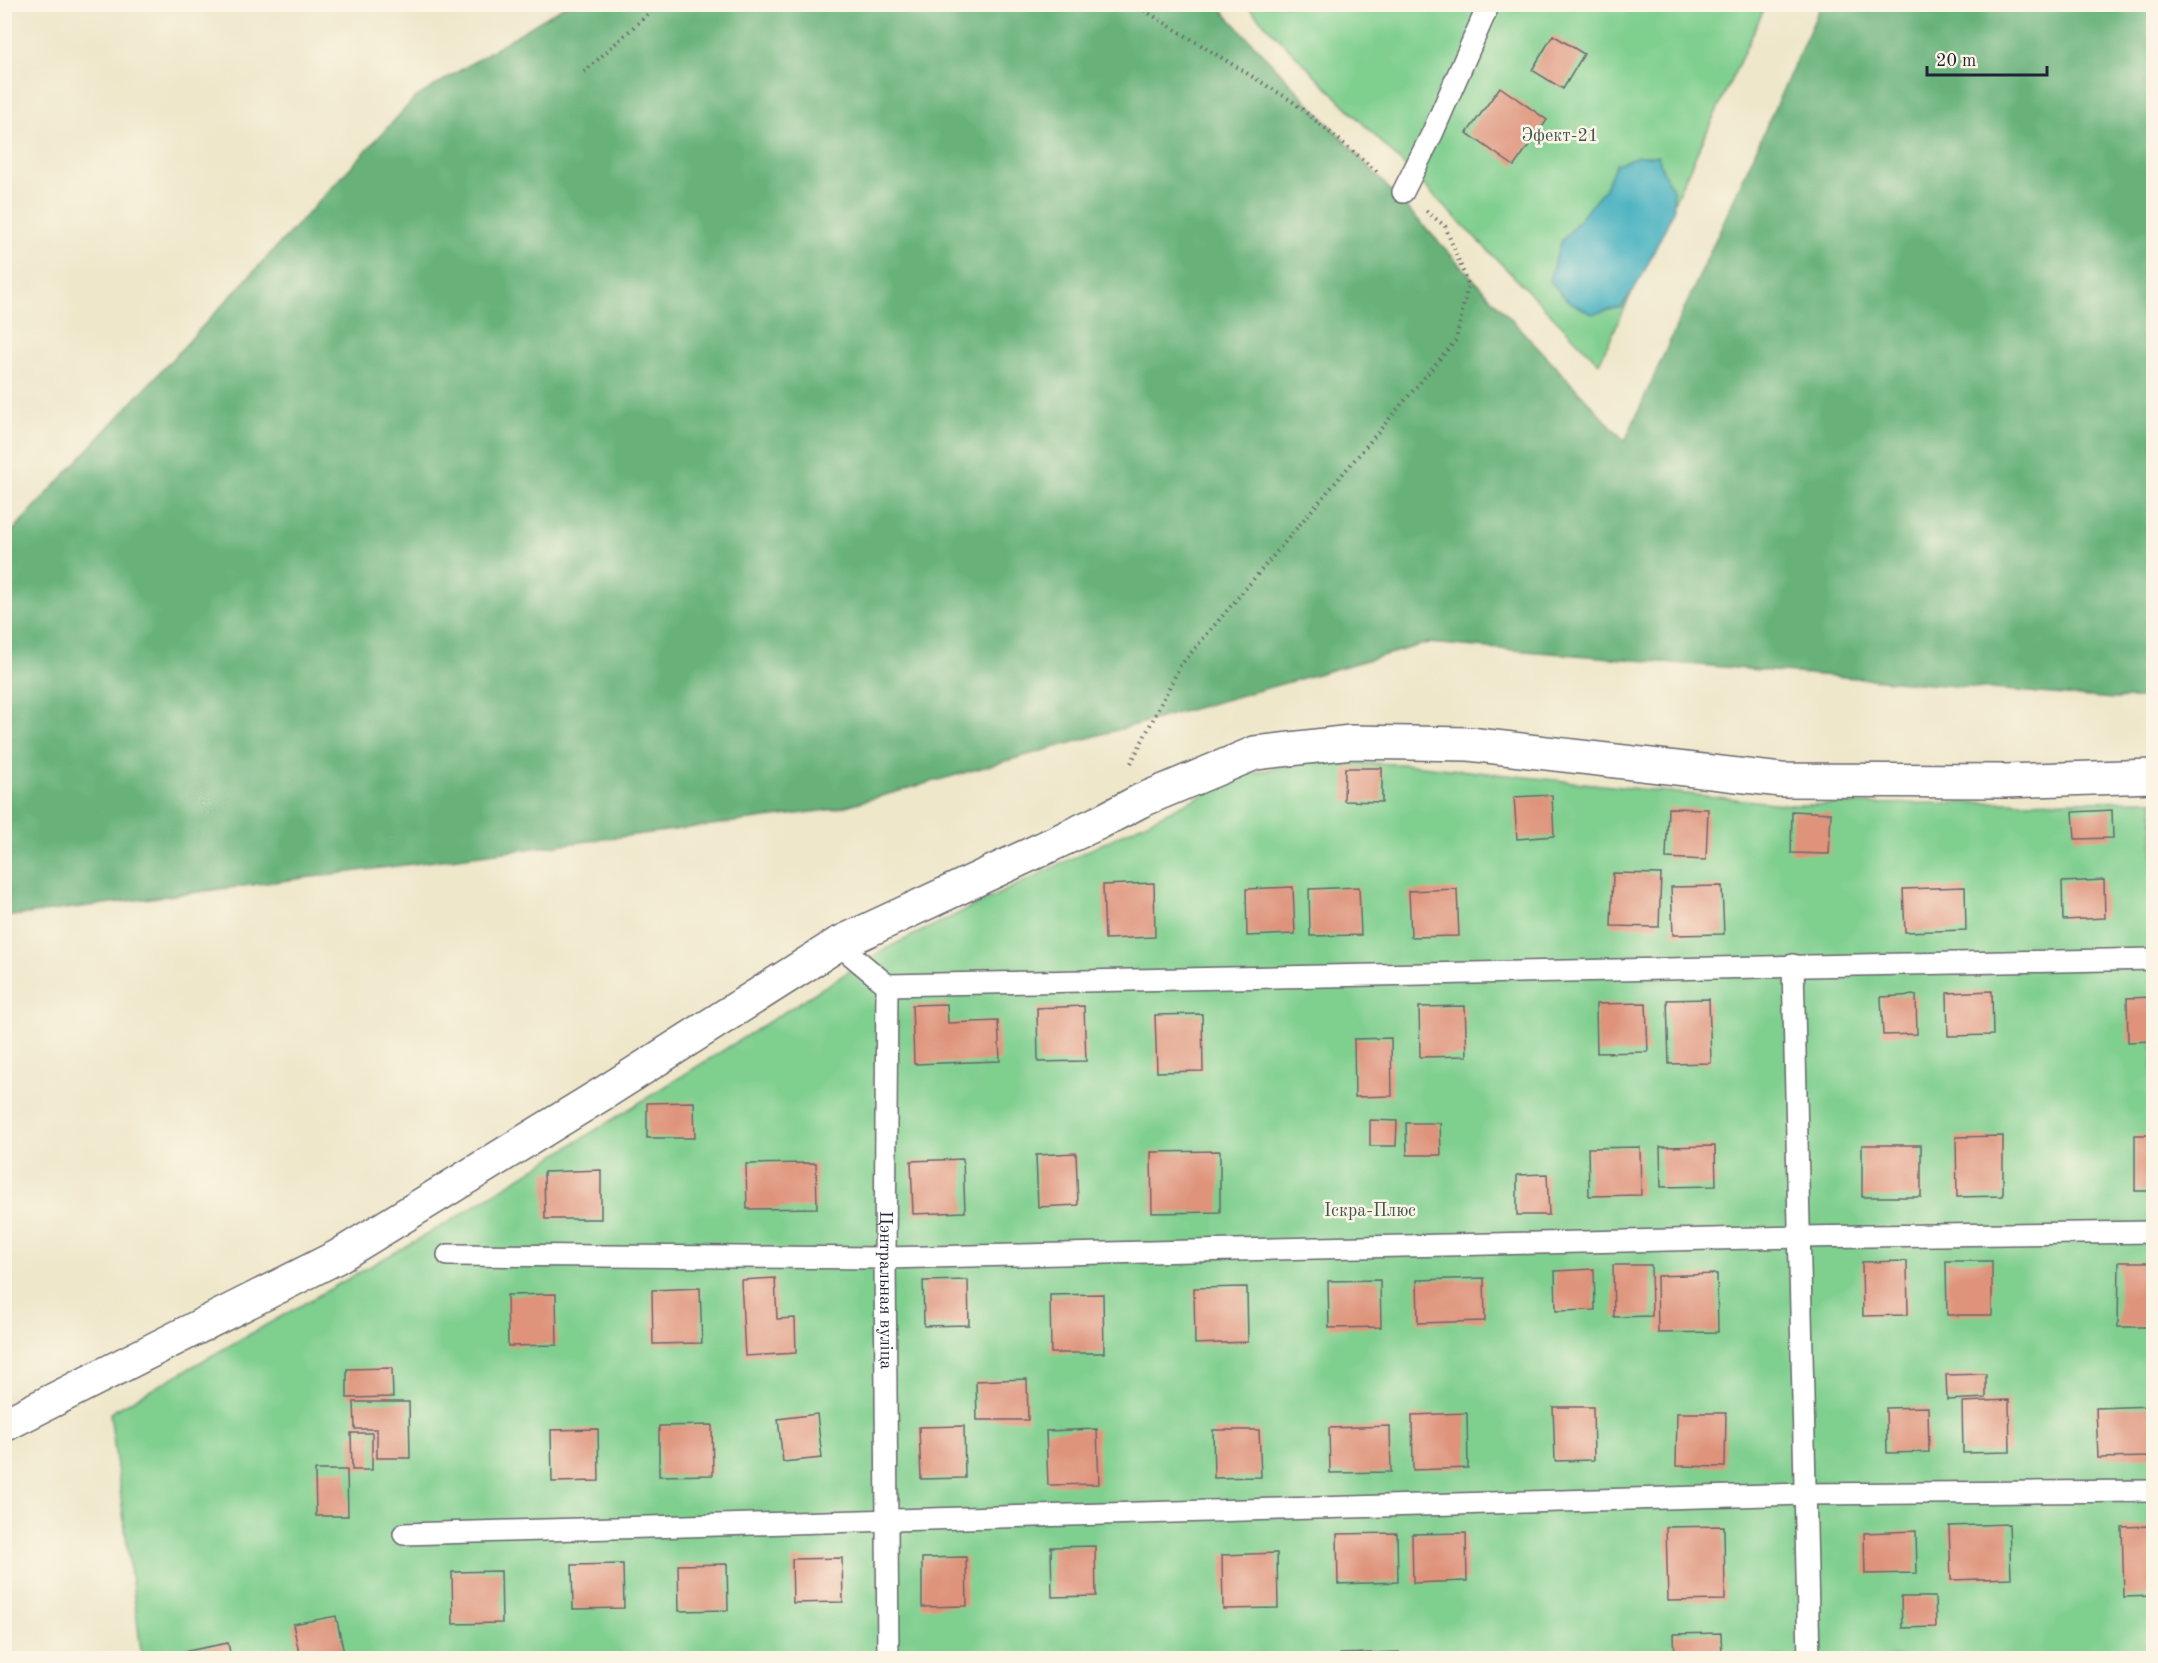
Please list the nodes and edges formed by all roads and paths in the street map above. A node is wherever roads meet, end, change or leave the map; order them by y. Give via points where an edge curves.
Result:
1 (659, 4) edge
2 (1134, 4) edge
3 (1489, 4) edge
4 (584, 72) dead end
5 (1403, 192) junction
6 (1127, 770) dead end
7 (2154, 776) edge
8 (838, 944) junction
9 (2154, 959) edge
10 (1793, 965) junction
11 (887, 985) junction
12 (2154, 1232) edge
13 (1799, 1237) junction
14 (448, 1255) dead end
15 (885, 1258) junction
16 (4, 1425) edge
17 (2154, 1491) edge
18 (1804, 1494) junction
19 (888, 1522) junction
20 (404, 1534) dead end
21 (888, 1659) edge
22 (1809, 1659) edge

1 - 4 path
2 - 5 path via 1292,101
3 - 5 lane
5 - 6 path via 1445,226 1467,285 1456,340 1180,666
7 - 8 street via 2005,781 1781,780 1469,744 1351,742 1255,753 1140,801
8 - 11 lane
8 - 16 street via 337,1257
9 - 10 lane
10 - 11 lane
10 - 13 lane
11 - 15 lane, Цэнтральная вуліца
12 - 13 lane
13 - 15 lane
13 - 18 lane
14 - 15 lane
15 - 19 lane, Цэнтральная вуліца
17 - 18 lane
18 - 19 lane
18 - 22 lane
19 - 20 lane
19 - 21 lane, Цэнтральная вуліца

